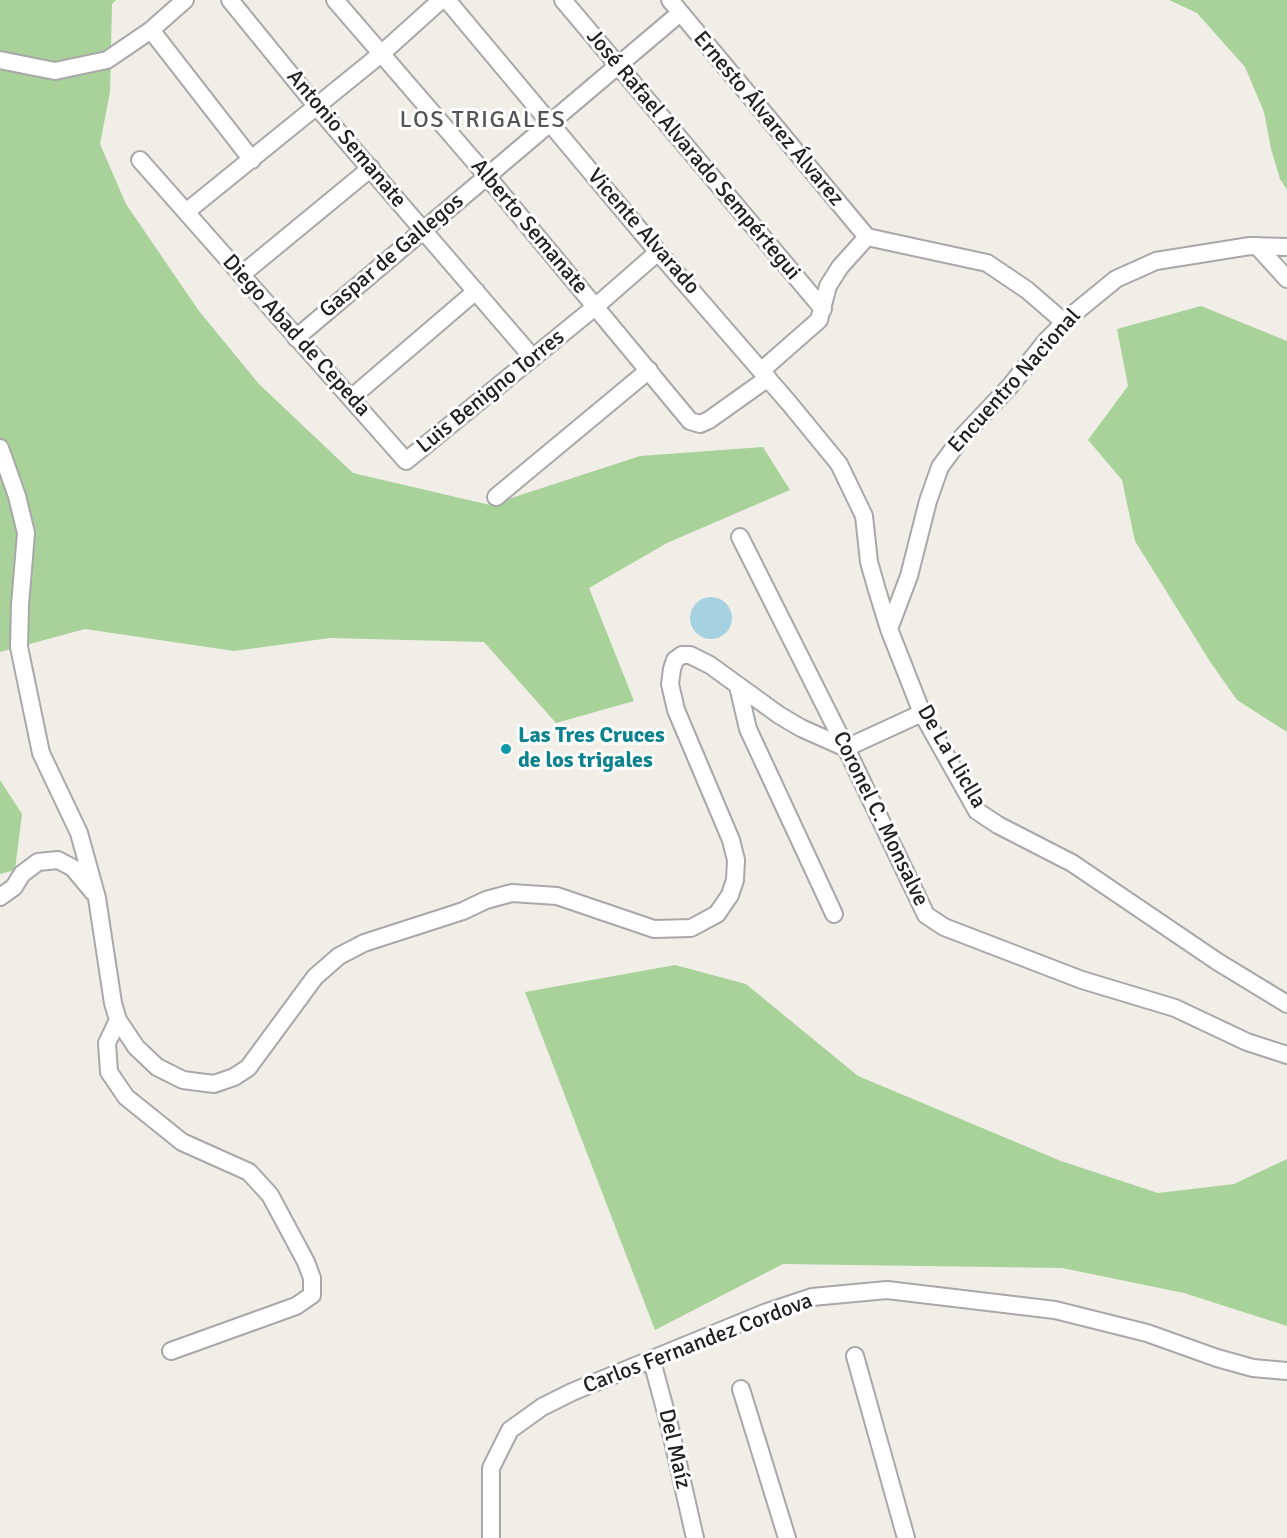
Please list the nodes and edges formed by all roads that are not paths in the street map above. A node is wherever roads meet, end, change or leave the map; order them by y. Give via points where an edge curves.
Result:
1 (185, 0) edge
2 (230, 0) edge
3 (335, 0) edge
4 (441, 0) edge
5 (447, 0) edge
6 (563, 0) edge
7 (675, 6) edge
8 (152, 30) junction
9 (381, 54) junction
10 (0, 60) edge
11 (619, 66) junction
12 (317, 107) junction
13 (550, 124) junction
14 (140, 160) dead end
15 (252, 160) junction
16 (371, 168) junction
17 (486, 175) junction
18 (186, 212) junction
19 (424, 231) junction
20 (867, 237) junction
21 (1257, 246) junction
22 (1287, 248) edge
23 (658, 252) junction
24 (242, 275) junction
25 (1287, 279) edge
26 (476, 291) junction
27 (595, 307) junction
28 (823, 309) junction
29 (1064, 322) junction
30 (296, 338) junction
31 (533, 358) junction
32 (649, 370) junction
33 (765, 374) junction
34 (351, 398) junction
35 (0, 448) edge
36 (406, 461) joint
37 (839, 464) joint
38 (496, 497) dead end
39 (740, 537) dead end
40 (889, 629) junction
41 (738, 686) junction
42 (774, 711) junction
43 (922, 713) junction
44 (748, 729) junction
45 (846, 748) junction
46 (0, 897) edge
47 (97, 898) junction
48 (834, 914) dead end
49 (1287, 1004) edge
50 (118, 1020) junction
51 (1287, 1055) edge
52 (171, 1351) dead end
53 (855, 1356) dead end
54 (651, 1361) junction
55 (1287, 1371) edge
56 (741, 1389) dead end
57 (491, 1538) edge
58 (695, 1538) edge
59 (787, 1538) edge
60 (906, 1538) edge

1 - 8 street
2 - 12 street, Antonio Semanate
3 - 9 street, Alberto Semanate
4 - 9 street
5 - 13 street, Vicente Alvarado
6 - 11 street, José Rafael Alvarado Sempértegui
7 - 11 street, Gaspar de Gallegos
7 - 20 street, Ernesto Álvarez Álvarez
8 - 10 street via 107,60 55,71
8 - 15 street
9 - 12 street
9 - 17 street, Alberto Semanate
11 - 13 street, Gaspar de Gallegos
11 - 28 street, José Rafael Alvarado Sempértegui
12 - 15 street
12 - 16 street, Antonio Semanate
13 - 17 street, Gaspar de Gallegos
13 - 23 street, Vicente Alvarado
14 - 18 street, Diego Abad de Cepeda
15 - 18 street
16 - 19 street, Antonio Semanate
16 - 24 street
17 - 19 street, Gaspar de Gallegos
17 - 27 street, Alberto Semanate
18 - 24 street, Diego Abad de Cepeda
19 - 26 street, Antonio Semanate
19 - 30 street, Gaspar de Gallegos
20 - 28 street via 828,286
20 - 29 street via 987,263
21 - 22 street, Encuentro Nacional
21 - 25 street
21 - 29 street, Encuentro Nacional via 1156,261 1116,279
23 - 27 street, Luis Benigno Torres
23 - 33 street, Vicente Alvarado
24 - 30 street, Diego Abad de Cepeda
26 - 31 street, Antonio Semanate
26 - 34 street
27 - 31 street, Luis Benigno Torres
27 - 32 street, Alberto Semanate
28 - 33 street via 819,320
29 - 40 street, Encuentro Nacional via 940,467 909,576
30 - 34 street, Diego Abad de Cepeda
31 - 36 street, Luis Benigno Torres
32 - 33 street, Alberto Semanate via 690,421 700,424
32 - 38 street
33 - 37 street, Vicente Alvarado
34 - 36 street, Diego Abad de Cepeda
35 - 47 street via 26,533 19,647 38,742 79,833
37 - 40 street, De La Lliclla via 864,516 869,562
39 - 45 street, Coronel C. Monsalve
40 - 43 street, De La Lliclla
41 - 42 street
41 - 44 street
41 - 50 street via 690,655 675,660 672,669 670,684 676,710 732,840 736,860 730,895 717,914 691,928 654,929 557,896 512,893 486,900 364,943 339,956 315,977 248,1068 214,1084 183,1080 157,1067 136,1047
42 - 44 street via 756,716
42 - 45 street
43 - 45 street
43 - 49 street, De La Lliclla via 977,811 1072,863
44 - 48 street
45 - 51 street, Coronel C. Monsalve via 926,915 944,927 1082,980 1175,1008 1247,1042
46 - 47 street via 38,862 58,860 73,868
47 - 50 street
50 - 52 street via 107,1043 109,1072 126,1098 182,1142 249,1172 270,1195 312,1278 312,1296 296,1306
53 - 60 street
54 - 55 street, Carlos Fernandez Cordova via 812,1297 887,1290 1055,1310 1147,1333 1216,1359
54 - 57 street, Carlos Fernandez Cordova via 572,1392 510,1430 491,1468
54 - 58 street, Del Maíz
56 - 59 street

